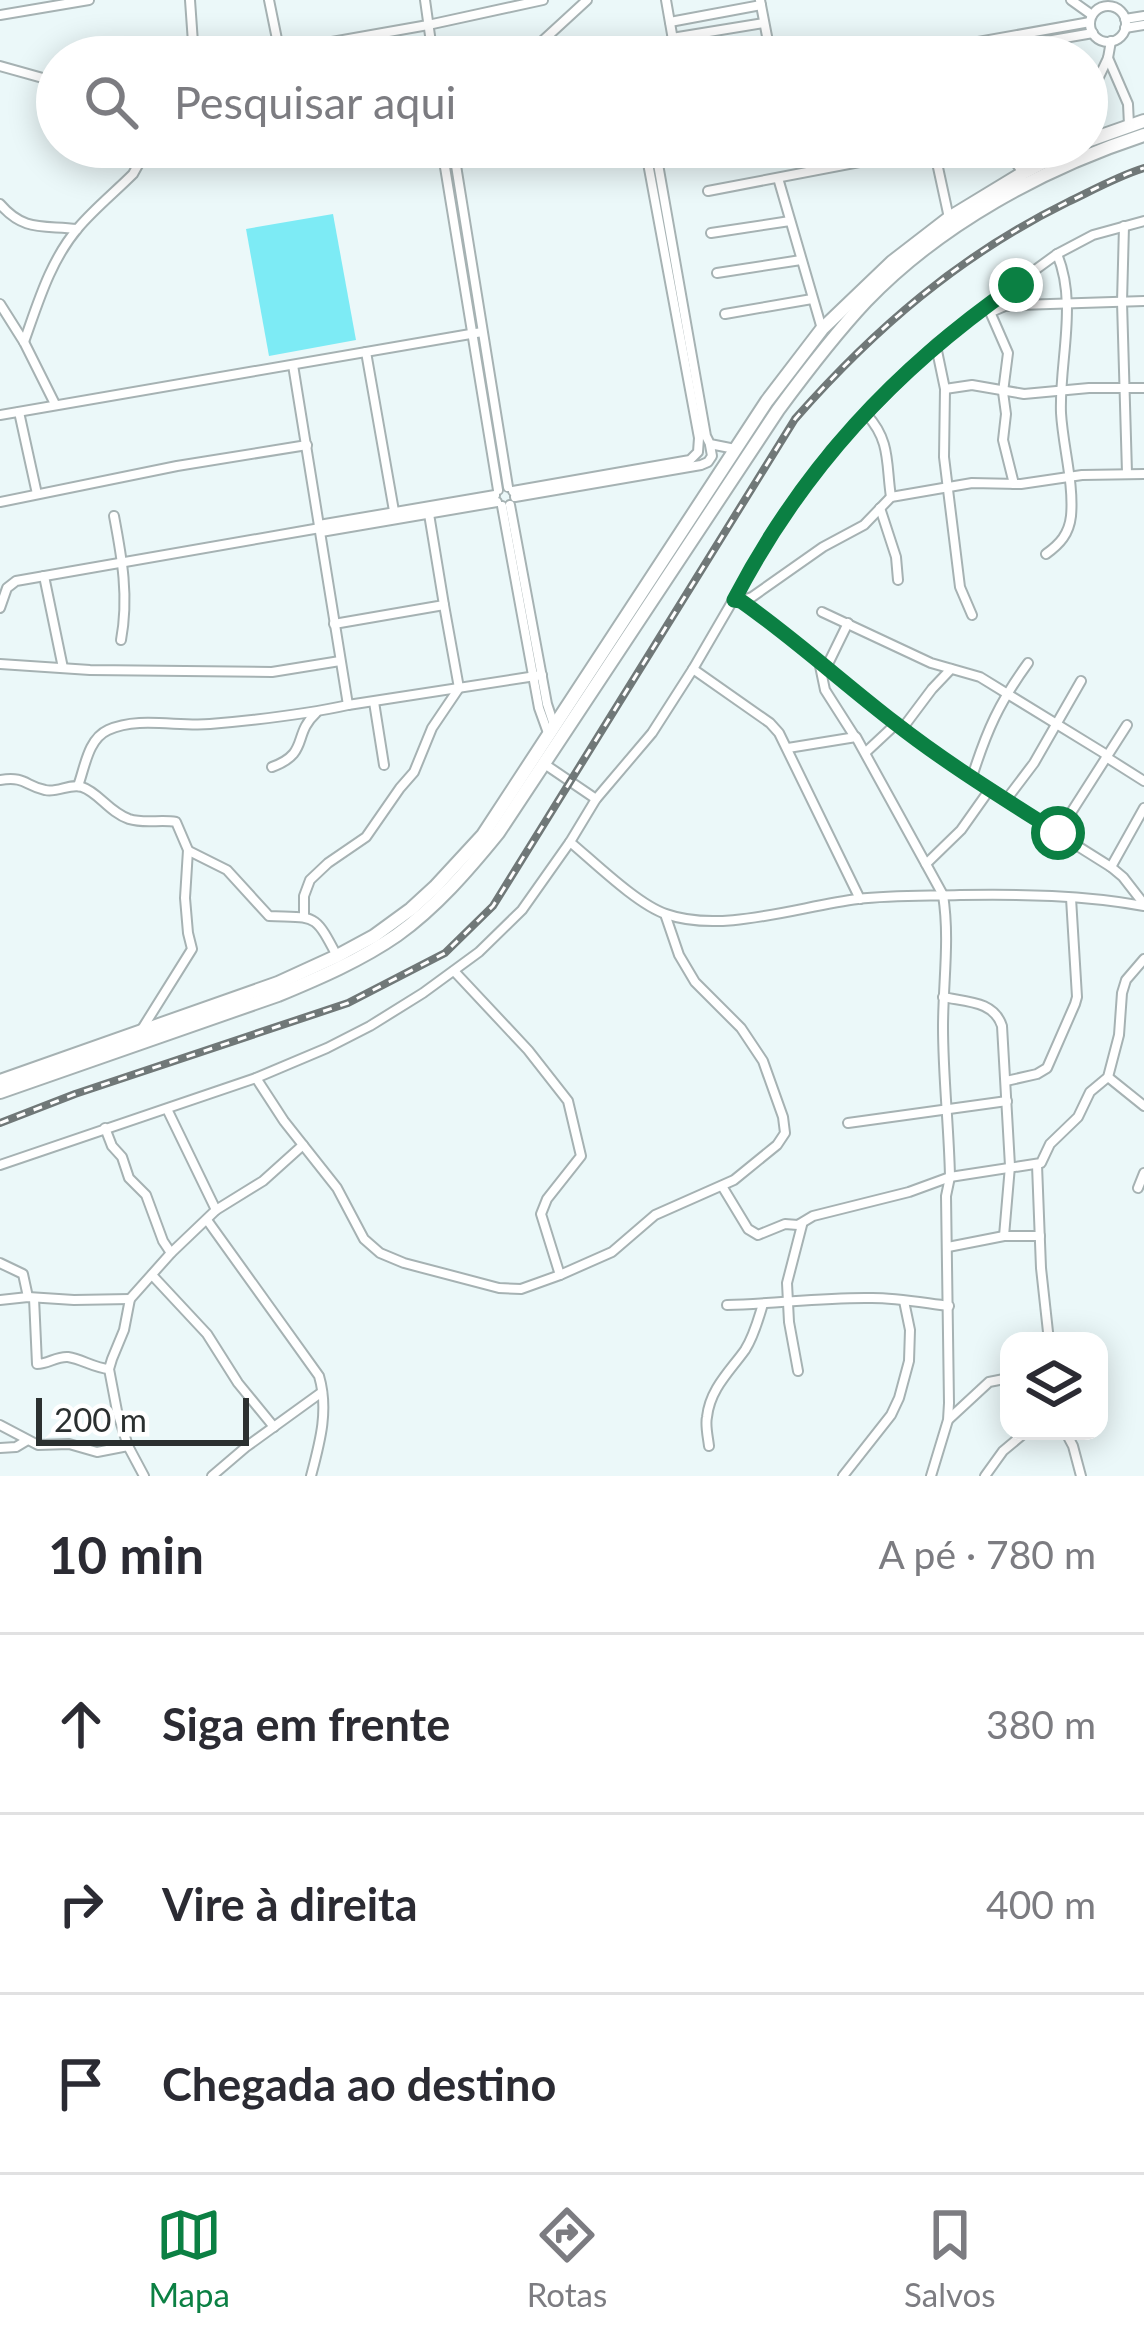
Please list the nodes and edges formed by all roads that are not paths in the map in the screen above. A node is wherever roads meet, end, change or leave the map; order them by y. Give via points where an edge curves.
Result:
1 (88, 0) edge
2 (190, 0) edge
3 (269, 0) edge
4 (425, 0) edge
5 (543, 0) edge
6 (587, 0) edge
7 (666, 0) edge
8 (1071, 0) edge
9 (1086, 0) edge
10 (760, 3) edge
11 (1120, 5) edge
12 (0, 15) edge
13 (1144, 16) edge
14 (1093, 20) junction
15 (670, 22) junction
16 (764, 23) junction
17 (1125, 24) junction
18 (428, 25) junction
19 (1144, 25) edge
20 (193, 36) edge
21 (276, 36) edge
22 (366, 36) edge
23 (430, 36) edge
24 (548, 36) edge
25 (673, 36) edge
26 (685, 36) edge
27 (766, 36) edge
28 (1007, 36) edge
29 (1033, 36) edge
30 (1099, 36) edge
31 (1108, 41) edge
32 (1111, 41) junction
33 (1108, 58) joint
34 (0, 67) edge
35 (36, 76) edge
36 (1127, 104) junction
37 (1144, 110) edge
38 (1144, 121) edge
39 (1129, 125) junction
40 (1108, 133) edge
41 (1144, 135) edge
42 (1108, 148) edge
43 (136, 168) edge
44 (455, 168) edge
45 (651, 168) edge
46 (658, 168) edge
47 (831, 168) edge
48 (940, 168) edge
49 (1019, 168) edge
50 (1031, 168) edge
51 (1060, 168) edge
52 (1023, 173) junction
53 (778, 178) junction
54 (708, 191) dead end
55 (660, 202) junction
56 (0, 204) edge
57 (949, 218) junction
58 (790, 221) junction
59 (1144, 221) edge
60 (1124, 226) junction
61 (77, 229) junction
62 (711, 233) dead end
63 (1057, 254) junction
64 (801, 260) junction
65 (717, 273) dead end
66 (812, 299) junction
67 (1144, 301) edge
68 (1122, 302) junction
69 (0, 304) edge
70 (1066, 305) junction
71 (989, 308) junction
72 (725, 314) dead end
73 (822, 329) junction
74 (477, 333) junction
75 (24, 342) junction
76 (935, 344) junction
77 (366, 352) junction
78 (293, 365) junction
79 (1125, 388) junction
80 (1144, 388) edge
81 (945, 389) junction
82 (1060, 391) junction
83 (1003, 392) junction
84 (55, 404) junction
85 (19, 412) junction
86 (0, 415) edge
87 (866, 415) junction
88 (307, 445) junction
89 (736, 449) junction
90 (700, 453) junction
91 (1127, 473) junction
92 (1144, 474) edge
93 (1068, 476) junction
94 (715, 482) junction
95 (1014, 484) junction
96 (949, 487) junction
97 (38, 494) junction
98 (505, 497) junction
99 (891, 497) junction
100 (0, 502) edge
101 (880, 508) junction
102 (394, 511) junction
103 (429, 514) junction
104 (114, 516) dead end
105 (320, 528) junction
106 (1046, 554) dead end
107 (123, 561) junction
108 (44, 575) junction
109 (898, 580) dead end
110 (737, 601) junction
111 (444, 605) junction
112 (0, 608) edge
113 (822, 612) dead end
114 (972, 615) dead end
115 (848, 623) junction
116 (334, 624) junction
117 (121, 640) dead end
118 (340, 661) junction
119 (1028, 663) dead end
120 (0, 664) edge
121 (823, 666) junction
122 (63, 668) junction
123 (952, 668) junction
124 (693, 669) junction
125 (538, 676) junction
126 (1081, 681) dead end
127 (458, 688) junction
128 (1006, 692) junction
129 (374, 702) junction
130 (348, 705) junction
131 (317, 712) junction
132 (1058, 724) junction
133 (1126, 725) dead end
134 (899, 726) junction
135 (551, 730) junction
136 (856, 737) junction
137 (788, 748) junction
138 (866, 752) junction
139 (1107, 756) junction
140 (539, 760) junction
141 (384, 765) dead end
142 (272, 767) dead end
143 (972, 776) junction
144 (0, 780) edge
145 (1144, 782) edge
146 (78, 786) junction
147 (990, 788) junction
148 (596, 799) junction
149 (1006, 800) junction
150 (1144, 808) edge
151 (1058, 833) junction
152 (570, 842) junction
153 (188, 850) junction
154 (926, 864) junction
155 (1112, 867) junction
156 (943, 896) junction
157 (860, 898) junction
158 (1071, 898) junction
159 (1144, 905) edge
160 (665, 914) junction
161 (304, 915) junction
162 (337, 956) junction
163 (1144, 959) edge
164 (454, 971) junction
165 (943, 997) junction
166 (142, 1029) junction
167 (1108, 1077) junction
168 (256, 1078) junction
169 (0, 1081) edge
170 (1006, 1081) junction
171 (0, 1092) edge
172 (1006, 1101) junction
173 (1144, 1106) edge
174 (167, 1109) junction
175 (948, 1109) junction
176 (848, 1123) dead end
177 (105, 1127) junction
178 (303, 1145) junction
179 (0, 1165) edge
180 (1037, 1165) junction
181 (1010, 1166) junction
182 (1144, 1173) edge
183 (950, 1177) junction
184 (722, 1186) junction
185 (1138, 1189) dead end
186 (216, 1210) junction
187 (207, 1220) junction
188 (803, 1223) junction
189 (1004, 1235) junction
190 (1040, 1236) junction
191 (947, 1246) junction
192 (171, 1253) junction
193 (0, 1263) edge
194 (152, 1275) junction
195 (560, 1275) junction
196 (31, 1297) junction
197 (130, 1299) junction
198 (0, 1300) edge
199 (787, 1300) junction
200 (904, 1301) junction
201 (763, 1304) junction
202 (727, 1305) dead end
203 (949, 1306) junction
204 (1048, 1332) edge
205 (109, 1369) junction
206 (798, 1371) dead end
207 (1000, 1380) edge
208 (323, 1391) junction
209 (948, 1420) junction
210 (0, 1425) edge
211 (274, 1427) junction
212 (1016, 1440) edge
213 (1069, 1440) edge
214 (26, 1441) junction
215 (128, 1446) junction
216 (709, 1446) dead end
217 (0, 1448) edge
218 (144, 1476) edge
219 (212, 1476) edge
220 (311, 1476) edge
221 (843, 1476) edge
222 (931, 1476) edge
223 (985, 1476) edge
224 (1081, 1476) edge

1 - 12 street
2 - 20 street
3 - 21 street
4 - 18 street
5 - 18 street
6 - 24 street
7 - 15 street
8 - 14 street
9 - 14 street
10 - 15 street
10 - 16 street
11 - 14 street
11 - 17 street
13 - 17 street
14 - 28 street
14 - 29 street
14 - 30 street
15 - 25 street
16 - 26 street
16 - 27 street
17 - 19 street
17 - 32 street
18 - 22 street
18 - 23 street
31 - 32 street
32 - 33 street
33 - 36 street
34 - 35 street
36 - 37 street
36 - 39 street
38 - 39 highway
39 - 40 highway
41 - 42 highway
43 - 61 street
44 - 74 street
45 - 55 street
46 - 55 street
47 - 53 street
48 - 57 street
49 - 52 street
50 - 52 highway
51 - 140 highway via 989,206 869,298 778,410
52 - 57 highway
53 - 54 street
53 - 58 street
55 - 90 street via 706,436
56 - 61 street via 26,225
57 - 73 highway
58 - 62 street
58 - 64 street
59 - 60 street
60 - 63 street
60 - 68 street
61 - 75 street via 51,270
63 - 70 street
63 - 71 street
64 - 65 street
64 - 66 street
66 - 72 street
66 - 73 street
67 - 68 street
68 - 70 street
68 - 79 street
69 - 75 street
70 - 71 street
70 - 82 street
71 - 76 street
71 - 83 street via 1008,353
73 - 89 highway
74 - 77 street
74 - 98 street
75 - 84 street
76 - 81 street
76 - 87 street
77 - 78 street
77 - 102 street
78 - 84 street
78 - 88 street
79 - 80 street
79 - 82 street
79 - 91 street
81 - 83 street
81 - 96 street
82 - 83 street
82 - 93 street
83 - 95 street
84 - 85 street
85 - 86 street
85 - 97 street
87 - 99 street via 886,444
87 - 110 street via 814,471
88 - 97 street
88 - 105 street
89 - 90 street
89 - 94 highway
90 - 94 street via 703,475
90 - 98 street
91 - 92 street
91 - 93 street
93 - 95 street
93 - 106 street via 1069,527
94 - 135 highway
95 - 96 street
96 - 99 street
96 - 114 street
97 - 100 street
98 - 102 street
98 - 103 street
98 - 125 street
99 - 101 street
101 - 109 street
101 - 110 street
102 - 105 street
103 - 105 street
103 - 111 street
104 - 107 street
105 - 107 street
105 - 116 street
107 - 108 street
107 - 117 street
108 - 112 street via 11,583
108 - 122 street
110 - 121 street
110 - 124 street
111 - 116 street
111 - 127 street
113 - 115 street
115 - 121 street
115 - 123 street
116 - 118 street
118 - 122 street via 272,672
118 - 130 street
119 - 128 street
120 - 122 street
121 - 134 street
121 - 136 street via 825,690
123 - 128 street
123 - 134 street
124 - 137 street via 770,723
124 - 148 street
125 - 127 street
125 - 135 street
126 - 132 street
127 - 129 street
127 - 161 street via 414,772 366,837 310,880
128 - 132 street
128 - 143 street
129 - 130 street
129 - 141 street
130 - 131 street
131 - 142 street via 292,758
131 - 146 street via 109,730 90,748
132 - 139 street
132 - 149 street
133 - 139 street
134 - 138 street
134 - 143 street
135 - 140 highway
136 - 137 street
136 - 138 street
137 - 157 street
138 - 154 street
139 - 145 street
139 - 151 street
140 - 148 street
140 - 162 highway via 435,887
140 - 171 highway via 467,871 396,935 278,995
143 - 147 street
144 - 146 street via 47,790
146 - 153 street via 135,821 176,822
147 - 149 street
147 - 154 street
148 - 152 street
149 - 151 street
150 - 155 street
151 - 155 street
152 - 160 street
152 - 164 street via 522,910
153 - 161 street via 227,870 269,916
153 - 166 street via 192,949
154 - 156 street
155 - 159 street
156 - 157 street
156 - 158 street
156 - 165 street
157 - 160 street via 742,918
158 - 159 street
158 - 170 street via 1077,997 1047,1068
160 - 184 street via 695,982 757,1051 783,1117 777,1144
161 - 162 street
162 - 166 highway
163 - 167 street via 1122,993
164 - 168 street via 370,1026
164 - 195 street via 568,1101 581,1156 541,1214
165 - 170 street via 998,1013
165 - 175 street
166 - 169 highway
167 - 173 street
167 - 180 street
168 - 174 street
168 - 178 street
170 - 172 street
172 - 175 street
172 - 181 street
174 - 177 street
174 - 186 street
175 - 176 street
175 - 183 street
177 - 179 street
177 - 192 street
178 - 186 street
178 - 195 street via 380,1253 499,1288
180 - 181 street
180 - 190 street
181 - 183 street
181 - 189 street
182 - 185 street
183 - 188 street
183 - 191 street
184 - 188 street via 752,1234
184 - 195 street via 655,1215 612,1252
186 - 187 street
187 - 192 street
187 - 208 street
188 - 199 street
189 - 190 street
189 - 191 street
190 - 204 street
191 - 203 street
192 - 194 street
193 - 196 street via 23,1274
194 - 197 street
194 - 211 street
196 - 197 street
196 - 198 street
196 - 205 street via 37,1364 68,1357
197 - 205 street
199 - 200 street
199 - 201 street
199 - 206 street
200 - 203 street
200 - 221 street via 909,1361 899,1398
201 - 202 street
201 - 216 street via 706,1417
203 - 209 street
205 - 215 street
207 - 209 street
208 - 211 street
208 - 220 street
209 - 222 street
210 - 214 street
211 - 219 street
212 - 223 street
213 - 224 street
214 - 215 street via 97,1452
214 - 217 street
215 - 218 street

